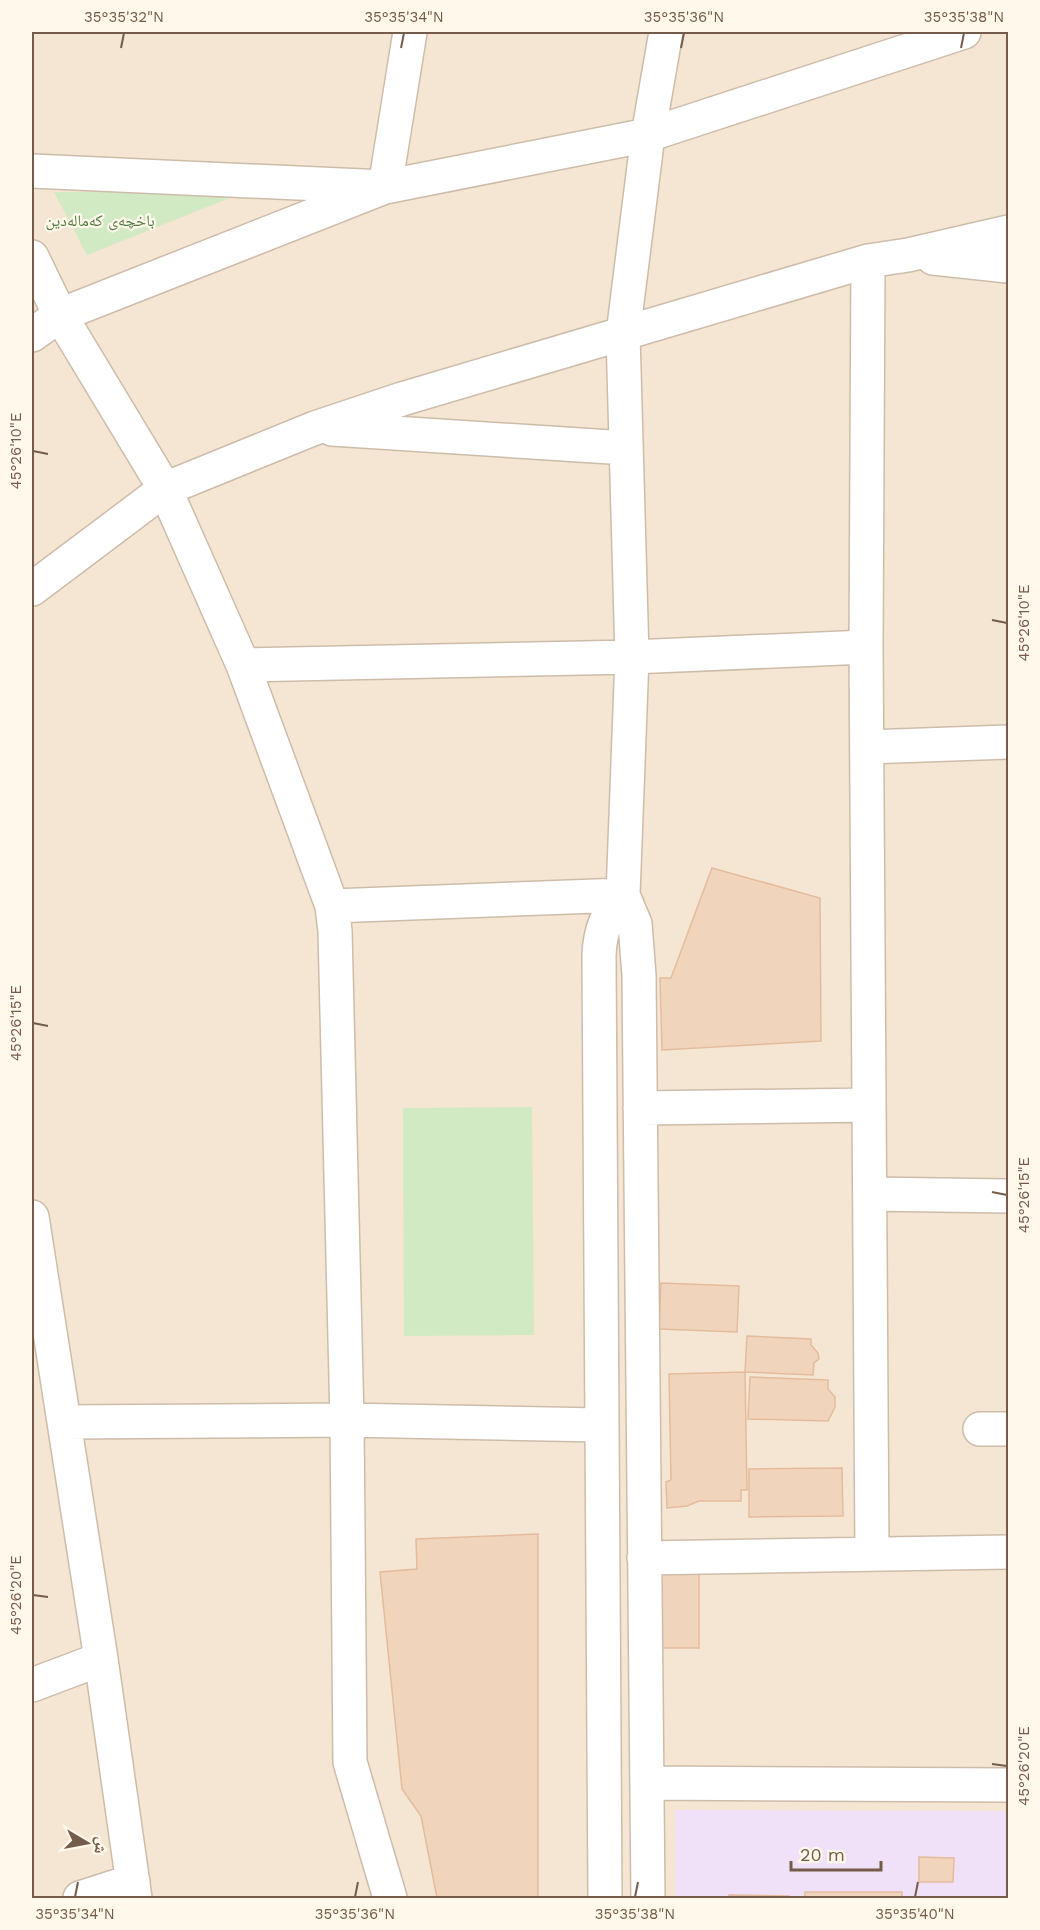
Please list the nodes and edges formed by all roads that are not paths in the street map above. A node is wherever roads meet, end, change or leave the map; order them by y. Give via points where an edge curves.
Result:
1 (410, 32) edge
2 (666, 32) edge
3 (964, 32) edge
4 (648, 135) junction
5 (32, 171) edge
6 (385, 187) junction
7 (1008, 232) edge
8 (908, 255) junction
9 (32, 257) edge
10 (868, 261) junction
11 (1008, 266) edge
12 (60, 315) junction
13 (623, 334) junction
14 (32, 335) edge
15 (315, 428) junction
16 (626, 448) junction
17 (165, 489) junction
18 (32, 589) edge
19 (866, 646) junction
20 (632, 657) junction
21 (243, 666) junction
22 (1008, 742) edge
23 (867, 747) junction
24 (623, 895) junction
25 (332, 906) junction
26 (869, 1105) junction
27 (640, 1108) junction
28 (870, 1194) junction
29 (1008, 1196) edge
30 (32, 1217) edge
31 (36, 1268) edge
32 (347, 1420) junction
33 (64, 1422) junction
34 (600, 1425) junction
35 (1008, 1552) edge
36 (872, 1554) junction
37 (644, 1558) junction
38 (101, 1659) junction
39 (32, 1685) edge
40 (647, 1783) junction
41 (1008, 1785) edge
42 (134, 1890) edge
43 (80, 1899) edge
44 (390, 1899) edge
45 (604, 1899) edge
46 (648, 1899) edge

1 - 6 street
2 - 4 street
3 - 4 street
4 - 6 street
4 - 13 street
5 - 6 street
6 - 12 street
7 - 8 street
8 - 10 street
8 - 11 street
9 - 12 street
10 - 13 street
10 - 19 street
12 - 14 street
12 - 17 street
13 - 15 street
13 - 16 street
15 - 16 street
15 - 17 street
16 - 20 street
17 - 18 street
17 - 21 street
19 - 20 street
19 - 23 street
20 - 21 street
20 - 24 street
21 - 25 street
22 - 23 street
23 - 26 street
24 - 25 street
24 - 27 street via 638,943
24 - 34 street via 605,920 599,955
25 - 32 street
26 - 27 street
26 - 28 street
27 - 37 street
28 - 29 street
28 - 36 street
30 - 31 street
31 - 33 street
32 - 33 street
32 - 34 street
32 - 44 street via 350,1762
33 - 38 street
34 - 45 street
35 - 36 street
36 - 37 street
37 - 40 street
38 - 39 street
38 - 42 street
40 - 41 street
40 - 46 street
42 - 43 street

